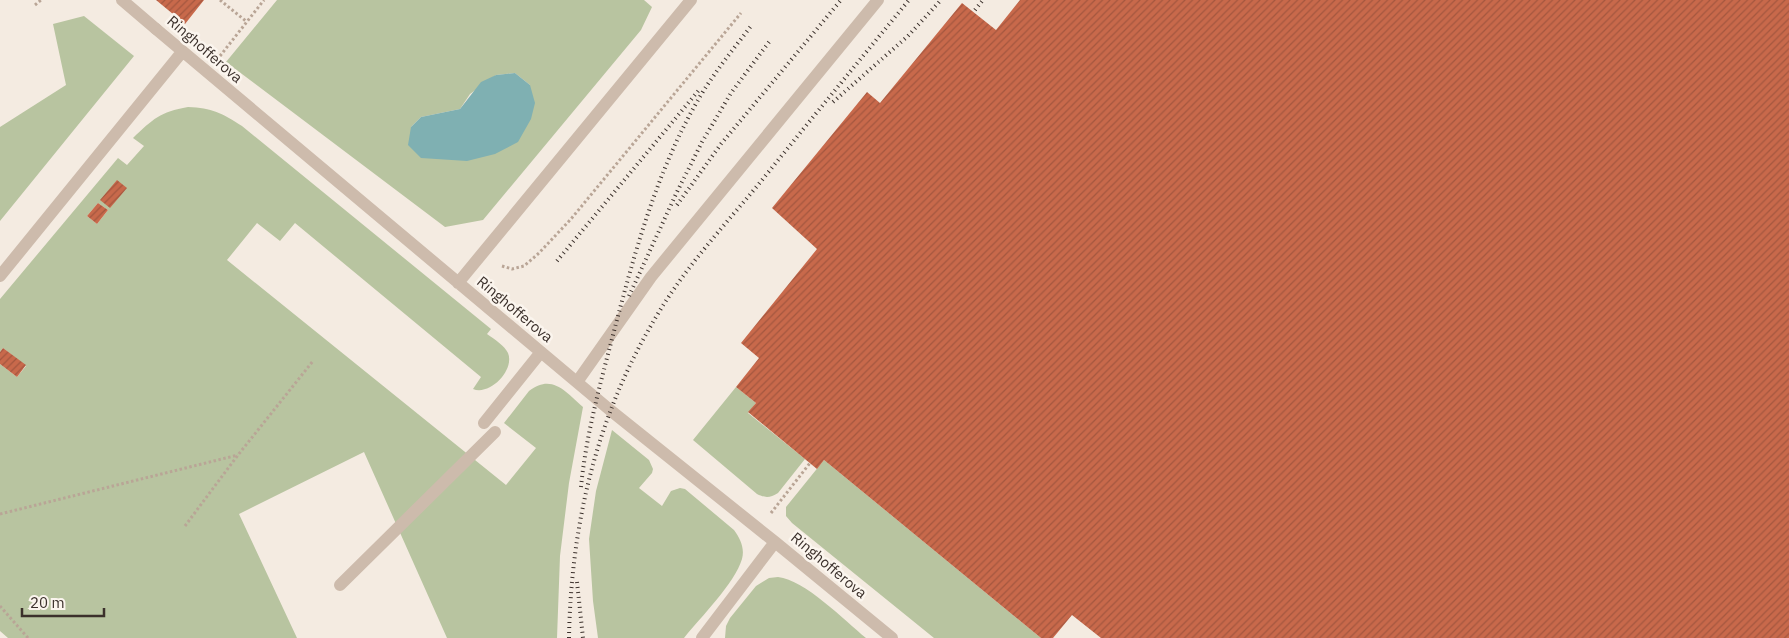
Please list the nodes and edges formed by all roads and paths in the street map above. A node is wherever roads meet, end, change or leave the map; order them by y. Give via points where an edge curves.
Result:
1 (41, 0) edge
2 (122, 0) edge
3 (220, 0) edge
4 (264, 0) edge
5 (878, 0) edge
6 (684, 2) edge
7 (35, 5) dead end
8 (741, 13) dead end
9 (247, 22) junction
10 (182, 52) junction
11 (206, 73) junction
12 (502, 266) dead end
13 (0, 276) edge
14 (458, 283) junction
15 (541, 352) junction
16 (313, 361) dead end
17 (577, 382) junction
18 (484, 423) dead end
19 (495, 432) dead end
20 (238, 455) junction
21 (810, 464) dead end
22 (771, 513) dead end
23 (0, 514) edge
24 (185, 526) dead end
25 (775, 542) junction
26 (340, 585) dead end
27 (0, 606) edge
28 (28, 638) edge
29 (702, 638) edge
30 (892, 638) edge

1 - 7 path
2 - 10 street, Ringhofferova
3 - 9 path
4 - 9 path
5 - 17 street via 651,278
6 - 14 street
8 - 12 path via 540,253 524,266 512,269
9 - 11 path
10 - 11 street, Ringhofferova
10 - 13 street
11 - 14 street, Ringhofferova
14 - 15 street, Ringhofferova
15 - 17 street, Ringhofferova
15 - 18 street
16 - 20 path
17 - 25 street, Ringhofferova
19 - 26 street
20 - 23 path
20 - 24 path
21 - 22 path
25 - 29 street
25 - 30 street, Ringhofferova
27 - 28 path

